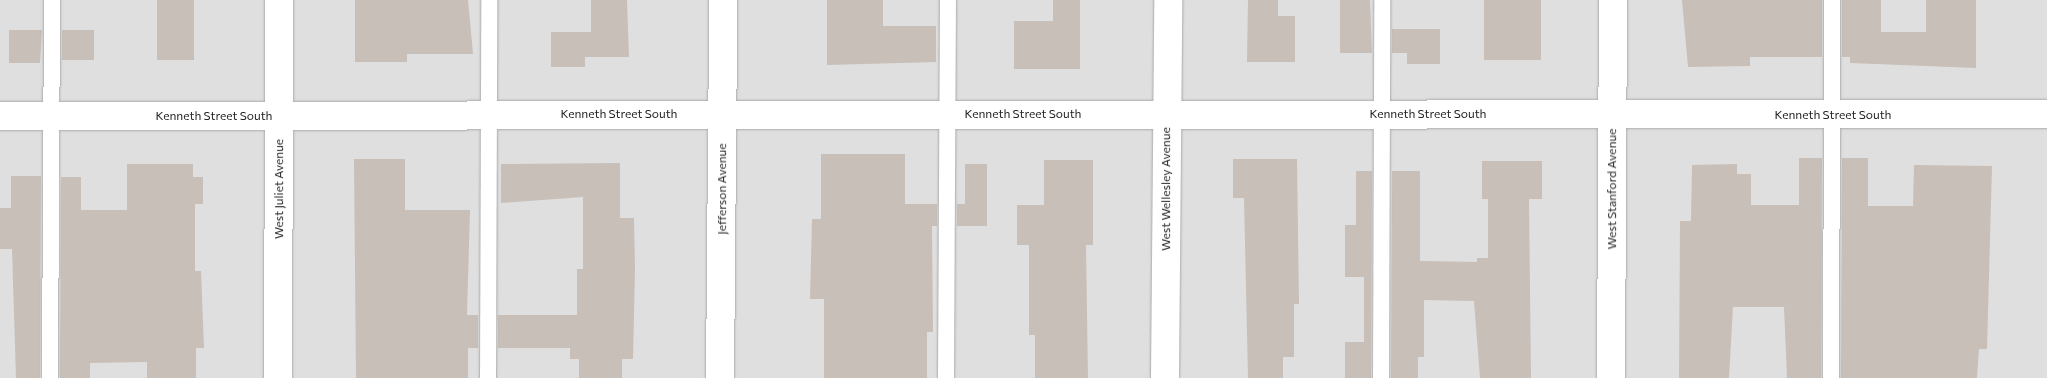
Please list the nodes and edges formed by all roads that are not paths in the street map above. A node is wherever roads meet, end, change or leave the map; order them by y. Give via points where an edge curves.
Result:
1 (52, 0) edge
2 (279, 0) edge
3 (489, 0) edge
4 (723, 0) edge
5 (948, 0) edge
6 (1168, 0) edge
7 (1382, 0) edge
8 (1613, 0) edge
9 (1832, 0) edge
10 (722, 113) junction
11 (1613, 113) junction
12 (947, 114) junction
13 (1167, 114) junction
14 (1381, 114) junction
15 (2047, 114) edge
16 (489, 115) junction
17 (1831, 115) junction
18 (0, 116) edge
19 (52, 116) junction
20 (279, 116) junction
21 (50, 378) edge
22 (278, 378) edge
23 (488, 378) edge
24 (720, 378) edge
25 (946, 378) edge
26 (1165, 378) edge
27 (1381, 378) edge
28 (1612, 378) edge
29 (1830, 378) edge

1 - 19 lane
2 - 20 street, West Juliet Avenue
3 - 16 lane
4 - 10 street, Jefferson Avenue
5 - 12 lane
6 - 13 street, West Wellesley Avenue
7 - 14 lane
8 - 11 street, West Stanford Avenue
9 - 17 lane
10 - 12 street, Kenneth Street South
10 - 16 street, Kenneth Street South
10 - 24 street, Jefferson Avenue
11 - 14 street, Kenneth Street South
11 - 17 street, Kenneth Street South
11 - 28 street, West Stanford Avenue
12 - 13 street, Kenneth Street South
12 - 25 lane
13 - 14 street, Kenneth Street South
13 - 26 street, West Wellesley Avenue
14 - 27 lane
15 - 17 street, Kenneth Street South
16 - 20 street, Kenneth Street South
16 - 23 lane
17 - 29 lane
18 - 19 street, Kenneth Street South
19 - 20 street, Kenneth Street South
19 - 21 lane
20 - 22 street, West Juliet Avenue

